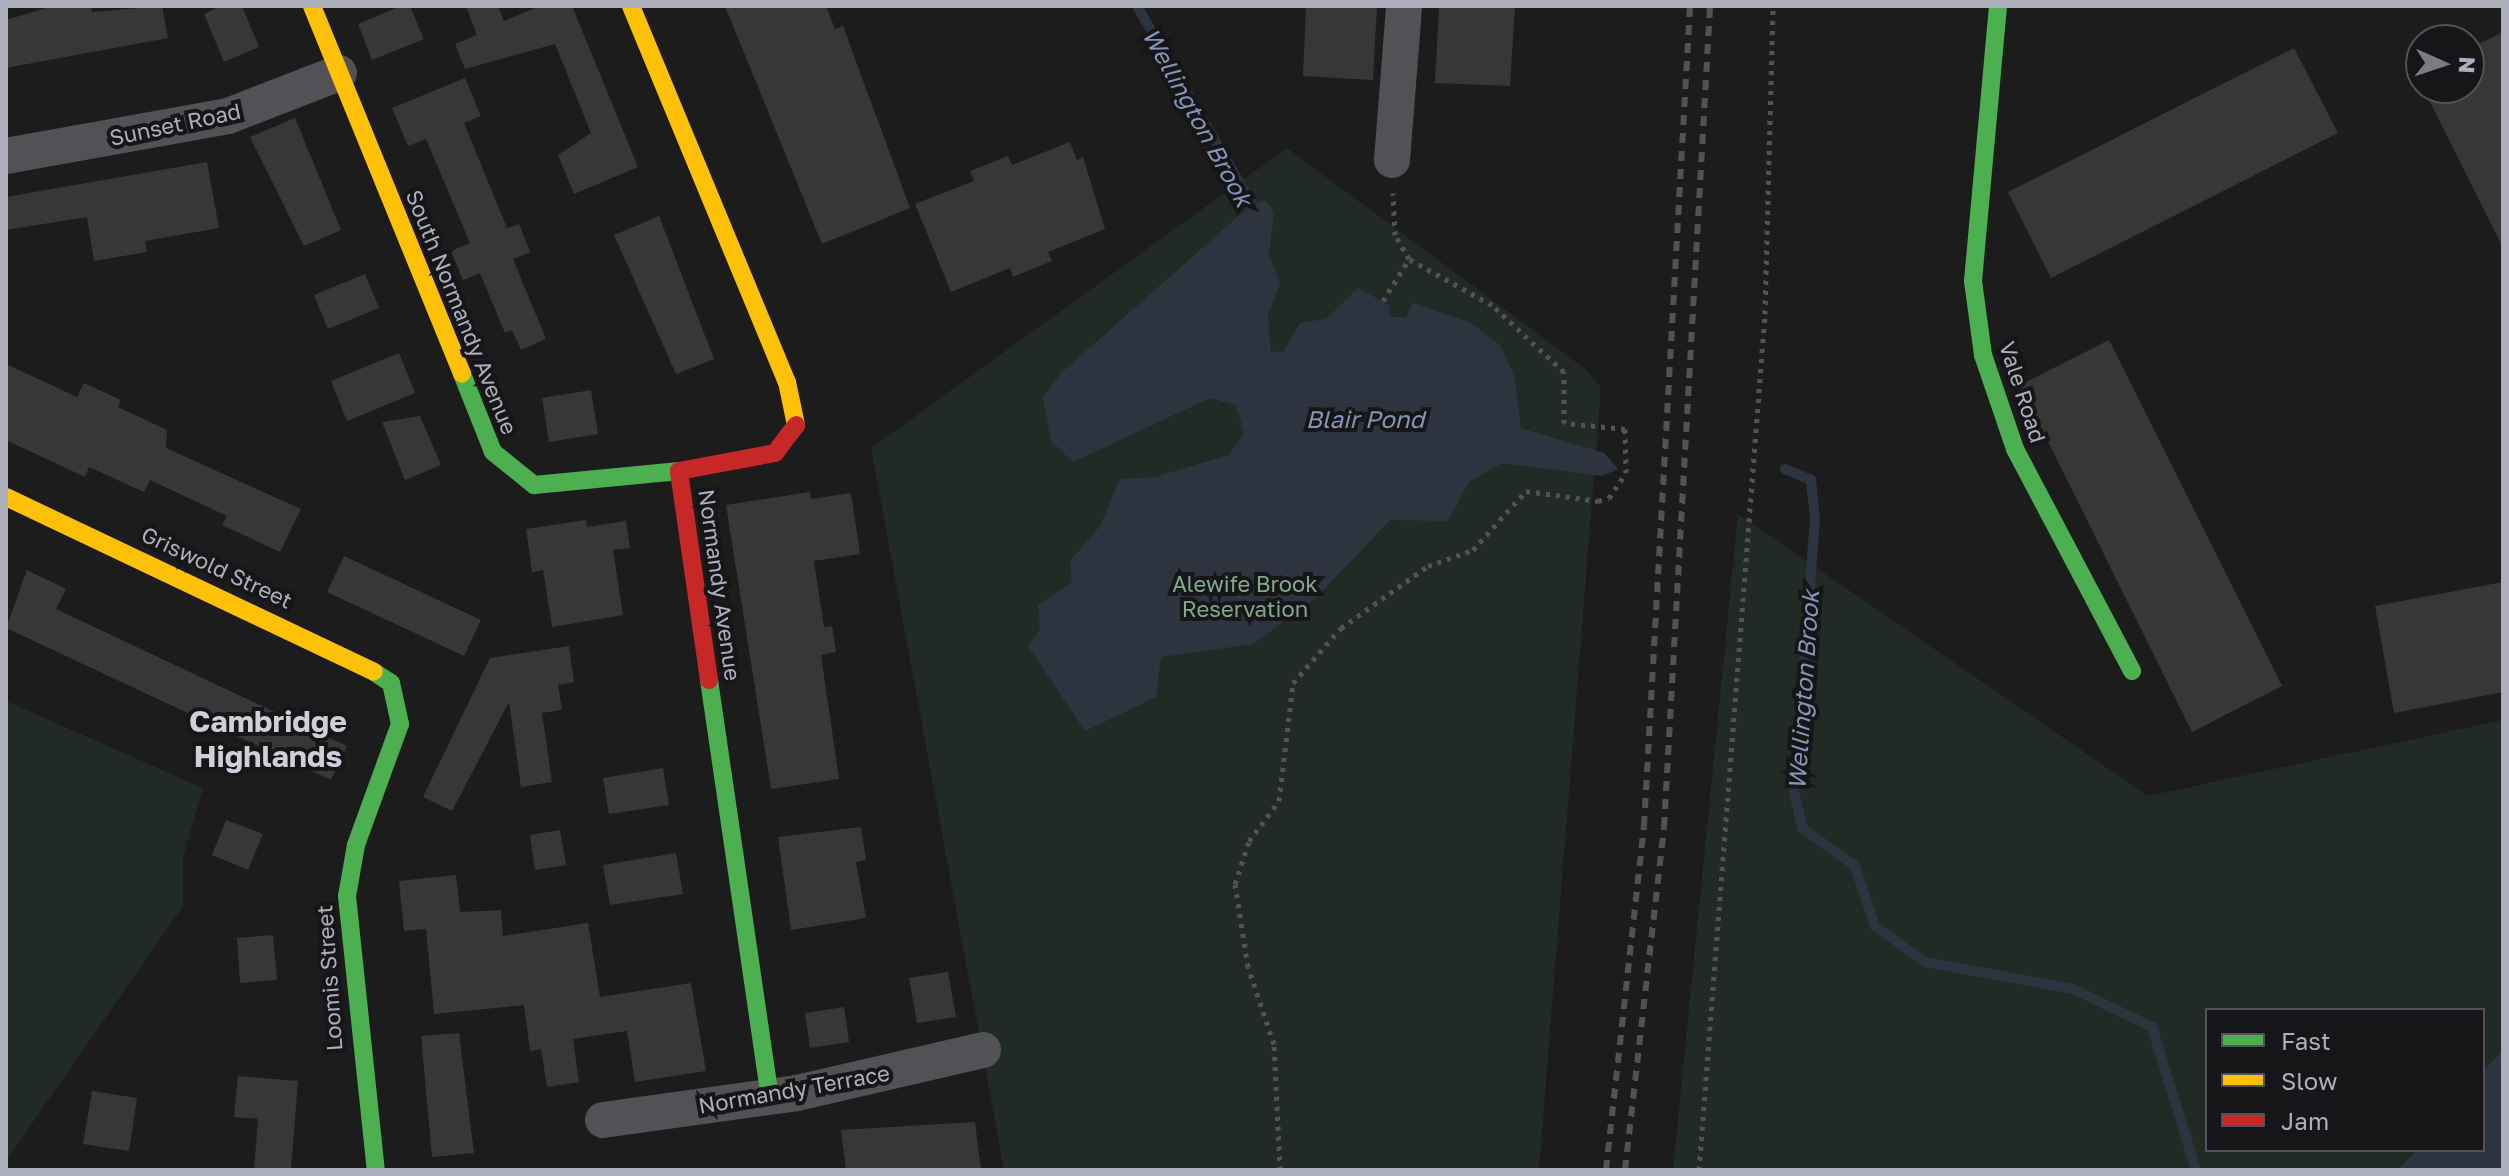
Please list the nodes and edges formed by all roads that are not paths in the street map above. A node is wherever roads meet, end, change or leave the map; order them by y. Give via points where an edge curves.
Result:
1 (312, 6) edge
2 (631, 6) edge
3 (1404, 6) edge
4 (1998, 6) edge
5 (339, 73) junction
6 (6, 156) edge
7 (1392, 160) road end
8 (679, 471) junction
9 (6, 497) edge
10 (2132, 671) dead end
11 (397, 696) joint
12 (983, 1050) dead end
13 (770, 1096) junction
14 (603, 1120) dead end
15 (376, 1170) edge

1 - 5 street, South Normandy Avenue
2 - 8 street, Normandy Avenue via 787,382 797,423 790,442 775,453
3 - 7 street
4 - 10 street, Vale Road via 1973,281 1983,355 2015,449
5 - 6 street, Sunset Road via 228,116
5 - 8 street, South Normandy Avenue via 493,452 509,472 534,485
8 - 13 street, Normandy Avenue
9 - 11 street, Griswold Street via 341,650 391,683
11 - 15 street, Loomis Street via 400,724 385,781 356,845 347,896
12 - 13 street, Normandy Terrace
13 - 14 street, Normandy Terrace

